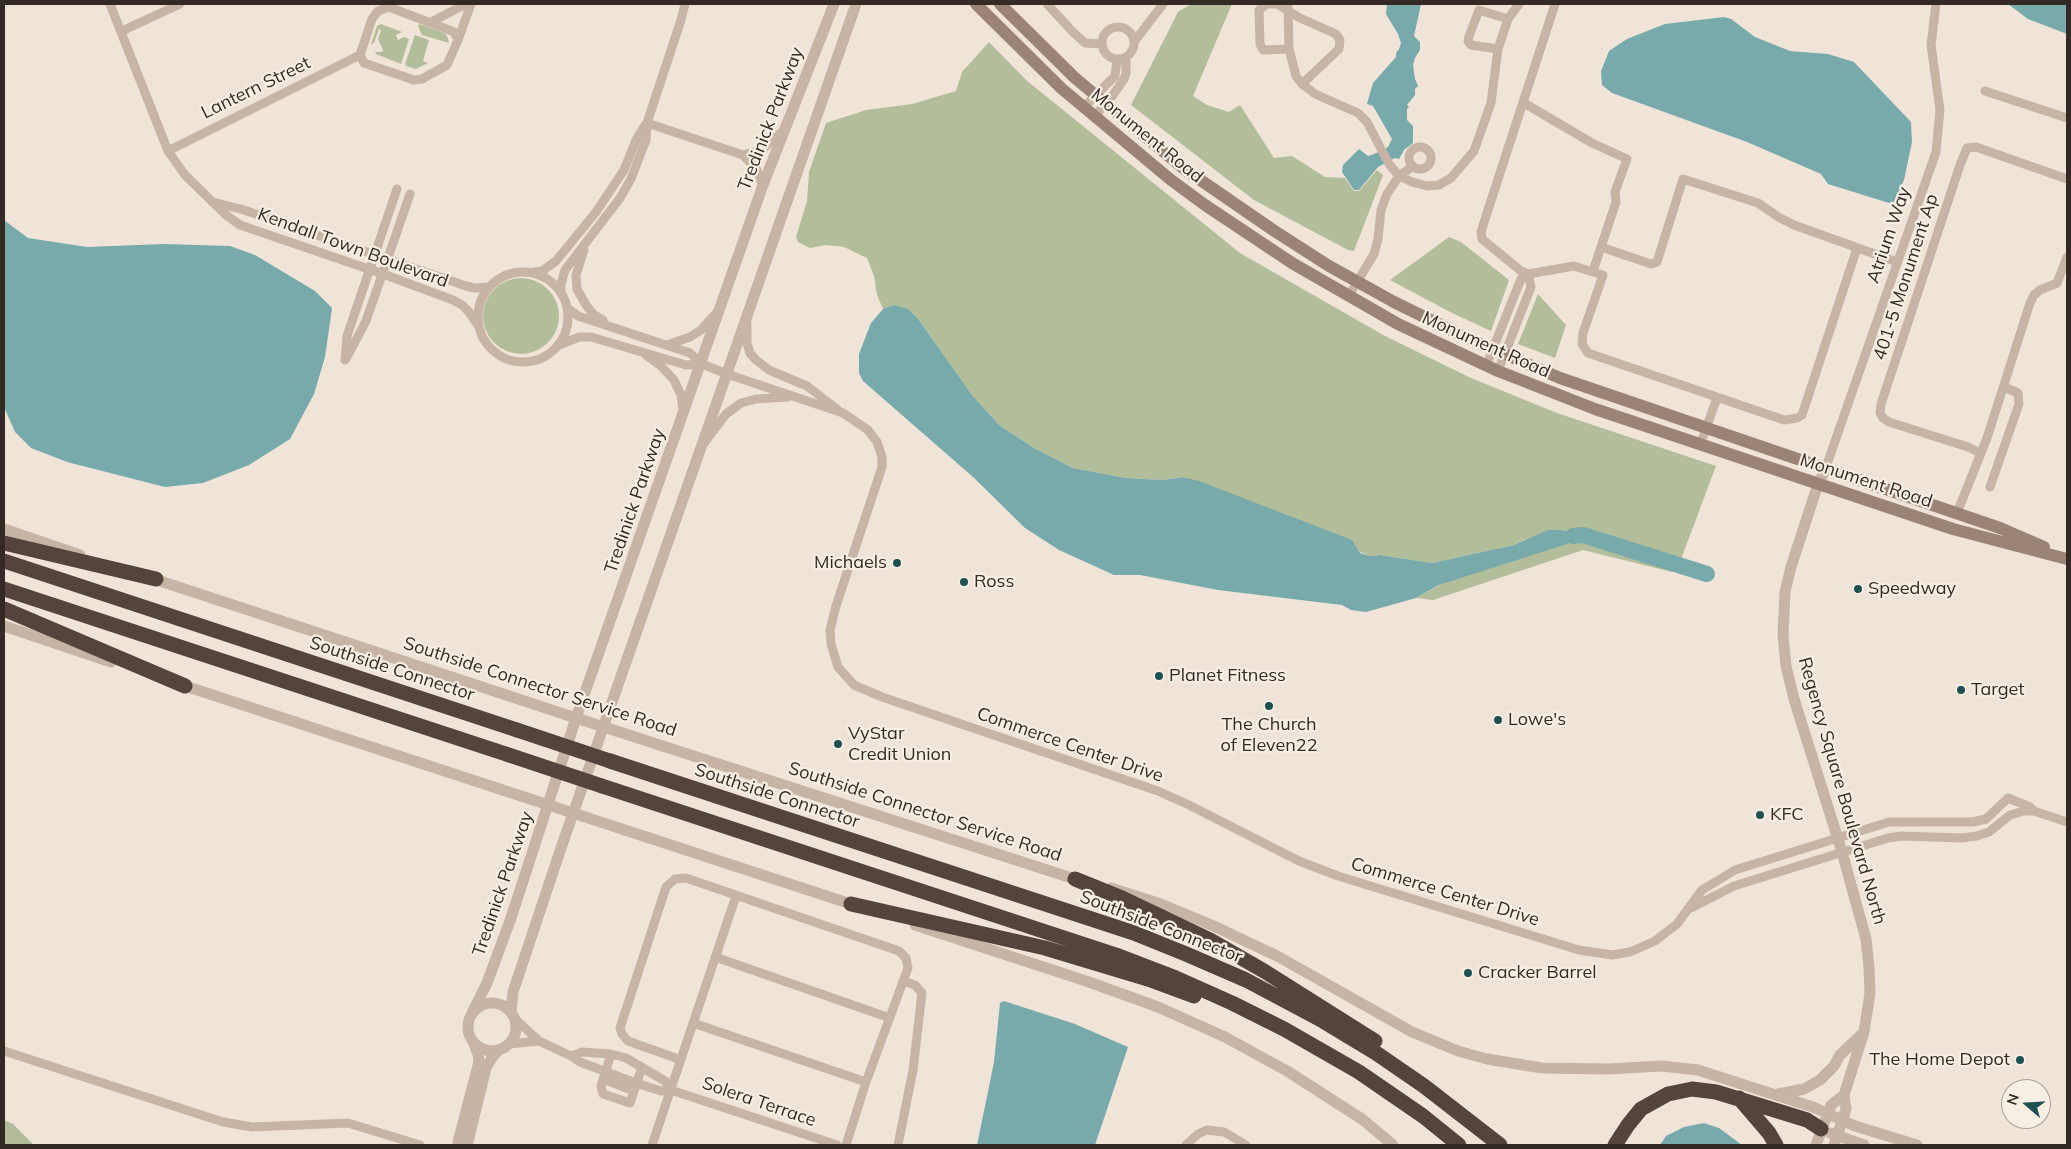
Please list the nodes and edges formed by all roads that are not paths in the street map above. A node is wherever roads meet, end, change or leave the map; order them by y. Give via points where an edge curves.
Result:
1 (110, 4) edge
2 (180, 4) edge
3 (466, 4) edge
4 (471, 4) edge
5 (684, 4) edge
6 (834, 4) edge
7 (856, 4) edge
8 (976, 4) edge
9 (1000, 4) edge
10 (1047, 4) edge
11 (1163, 4) edge
12 (1268, 4) edge
13 (1519, 4) edge
14 (1555, 4) edge
15 (1936, 4) edge
16 (1287, 6) edge
17 (376, 7) edge
18 (1508, 19) junction
19 (431, 22) junction
20 (122, 31) junction
21 (458, 40) junction
22 (1134, 42) junction
23 (1102, 44) junction
24 (1289, 49) junction
25 (1498, 49) junction
26 (360, 55) junction
27 (1122, 59) junction
28 (1302, 84) junction
29 (1984, 90) dead end
30 (1095, 95) junction
31 (1524, 103) junction
32 (1106, 105) junction
33 (1083, 108) junction
34 (1094, 117) junction
35 (2067, 118) edge
36 (647, 123) junction
37 (784, 130) junction
38 (168, 151) junction
39 (743, 155) junction
40 (1412, 166) dead end
41 (1400, 176) junction
42 (2067, 179) edge
43 (763, 185) junction
44 (397, 190) dead end
45 (410, 194) dead end
46 (213, 202) junction
47 (587, 242) junction
48 (1601, 247) junction
49 (1857, 248) junction
50 (375, 255) junction
51 (2067, 257) edge
52 (388, 259) junction
53 (1897, 262) junction
54 (370, 270) junction
55 (532, 272) junction
56 (1593, 272) junction
57 (383, 274) junction
58 (1528, 274) junction
59 (1358, 282) junction
60 (489, 287) junction
61 (561, 292) junction
62 (1348, 297) junction
63 (567, 308) junction
64 (721, 308) junction
65 (1508, 312) junction
66 (1520, 316) junction
67 (746, 318) junction
68 (609, 325) junction
69 (479, 327) junction
70 (667, 345) junction
71 (557, 346) junction
72 (642, 351) junction
73 (1499, 353) junction
74 (702, 364) junction
75 (1486, 366) junction
76 (1498, 371) junction
77 (727, 374) junction
78 (2004, 387) junction
79 (793, 396) junction
80 (1716, 398) junction
81 (843, 413) junction
82 (684, 414) junction
83 (1706, 429) junction
84 (1700, 445) junction
85 (701, 447) junction
86 (1980, 453) junction
87 (1825, 470) junction
88 (1818, 484) junction
89 (1990, 487) dead end
90 (1957, 513) junction
91 (4, 529) edge
92 (4, 543) edge
93 (2067, 558) edge
94 (4, 561) edge
95 (156, 580) junction
96 (4, 589) edge
97 (4, 608) edge
98 (4, 626) edge
99 (185, 686) junction
100 (576, 718) junction
101 (603, 727) junction
102 (2008, 798) junction
103 (549, 805) junction
104 (2034, 811) junction
105 (574, 813) junction
106 (2067, 822) edge
107 (1999, 824) junction
108 (1838, 838) junction
109 (1842, 852) junction
110 (1075, 879) junction
111 (736, 896) junction
112 (851, 904) junction
113 (1691, 908) junction
114 (715, 956) junction
115 (903, 981) junction
116 (473, 1011) junction
117 (512, 1014) junction
118 (890, 1018) junction
119 (693, 1023) junction
120 (1864, 1032) junction
121 (539, 1041) junction
122 (474, 1044) junction
123 (509, 1044) junction
124 (4, 1051) edge
125 (498, 1051) junction
126 (611, 1054) junction
127 (571, 1056) junction
128 (681, 1060) junction
129 (642, 1067) junction
130 (604, 1075) junction
131 (866, 1082) junction
132 (1424, 1086) junction
133 (635, 1087) junction
134 (671, 1090) junction
135 (1391, 1094) junction
136 (1775, 1094) junction
137 (1844, 1095) junction
138 (1738, 1098) junction
139 (1827, 1114) junction
140 (1842, 1120) junction
141 (1821, 1129) junction
142 (1835, 1141) edge
143 (420, 1145) edge
144 (461, 1145) edge
145 (652, 1145) edge
146 (837, 1145) edge
147 (846, 1145) edge
148 (898, 1145) edge
149 (1186, 1145) edge
150 (1246, 1145) edge
151 (1393, 1145) edge
152 (1459, 1145) edge
153 (1500, 1145) edge
154 (1615, 1145) edge
155 (1776, 1145) edge
156 (1816, 1145) edge
157 (1864, 1145) edge
158 (1918, 1145) edge

1 - 20 street, Kendall Town Boulevard
2 - 20 street
3 - 19 street
4 - 21 street
5 - 36 street
6 - 37 street, Tredinick Parkway
7 - 67 street
8 - 33 main road, Monument Road
9 - 30 main road, Monument Road
10 - 23 street via 1086,43
11 - 22 street
12 - 16 street
12 - 24 street via 1259,10 1260,44 1263,50
13 - 18 street
14 - 31 street
15 - 53 street, Atrium Way via 1932,45 1940,110 1939,128 1934,159
16 - 24 street
16 - 28 street via 1300,18 1336,34 1340,40 1339,49
17 - 19 street via 389,7
17 - 26 street
18 - 25 street
18 - 25 street via 1479,10 1469,36 1468,41 1472,45
19 - 21 street via 454,32
20 - 38 street, Kendall Town Boulevard
21 - 26 street via 447,65 422,79 406,79 364,64
22 - 23 street via 1130,33 1117,27 1108,31
22 - 27 street via 1132,52
23 - 27 street via 1105,54
24 - 28 street via 1296,76
25 - 41 street via 1491,103 1474,151 1464,165 1439,185 1427,186
26 - 38 street, Lantern Street
27 - 30 street via 1115,76
27 - 32 street via 1126,73 1124,79
28 - 41 street via 1315,94 1358,113
29 - 35 street
30 - 32 main road, Monument Road
30 - 33 street
31 - 48 street via 1592,143 1627,159
31 - 58 street via 1481,232 1482,239 1491,248
32 - 34 street
32 - 59 main road, Monument Road via 1220,194
33 - 34 main road, Monument Road
34 - 62 main road, Monument Road via 1205,205
36 - 39 street
36 - 47 street via 646,140 632,178
36 - 55 street via 624,170 596,212 555,262 542,271
37 - 39 street via 762,149
37 - 43 street, Tredinick Parkway
38 - 46 street, Kendall Town Boulevard via 185,175
39 - 43 street via 757,170
40 - 41 street
41 - 59 street via 1387,194 1374,254
42 - 86 street, 401-5 Monument Ap via 1976,147 1967,148 1881,404 1880,413 1890,422
43 - 64 street, Tredinick Parkway
44 - 50 street
45 - 52 street
46 - 50 street, Kendall Town Boulevard
46 - 54 street, Kendall Town Boulevard via 240,225
47 - 61 street via 565,270
47 - 68 street via 576,275 577,289 592,314
48 - 49 street via 1651,264 1657,262 1683,179 1758,203 1794,225
48 - 56 street
49 - 53 street
49 - 80 street via 1802,415 1784,420
50 - 52 street, Kendall Town Boulevard
50 - 54 street
51 - 78 street via 2057,283 2034,295
52 - 57 street
52 - 60 street, Kendall Town Boulevard via 466,286
53 - 87 street, Atrium Way
54 - 57 street, Kendall Town Boulevard
54 - 57 street via 347,336 346,360 366,321
55 - 60 street via 508,274
55 - 61 street via 549,280
56 - 58 street via 1574,266
56 - 80 street via 1603,275 1583,334 1584,349
57 - 69 street, Kendall Town Boulevard via 462,305
58 - 65 street via 1521,279
58 - 66 street via 1531,287
59 - 62 street
59 - 73 main road, Monument Road
60 - 69 street via 479,306
61 - 63 street
62 - 75 main road, Monument Road
63 - 68 street, Commerce Center Drive via 578,316
63 - 71 street via 566,328
64 - 70 street via 690,338
64 - 74 street, Tredinick Parkway
65 - 66 street
65 - 73 street
66 - 73 street
67 - 77 street
67 - 81 street via 747,343 756,360 769,370 807,386
68 - 70 street, Commerce Center Drive
69 - 71 street via 491,349 512,361 536,360
70 - 74 street, Commerce Center Drive via 690,353
71 - 72 street, Commerce Center Drive via 569,339 591,337
72 - 74 street, Commerce Center Drive via 686,364
72 - 82 street via 674,380
73 - 75 street
73 - 76 street
73 - 83 main road, Monument Road
74 - 77 street, Commerce Center Drive
74 - 82 street, Tredinick Parkway
75 - 76 main road, Monument Road
76 - 84 main road, Monument Road via 1595,410
77 - 79 street, Commerce Center Drive
77 - 85 street
78 - 86 street
78 - 89 street via 2018,393 2019,404
79 - 81 street, Commerce Center Drive
79 - 85 street via 741,403 726,414
80 - 83 street
81 - 113 street, Commerce Center Drive via 868,430 882,457 882,467 830,630 830,644 838,667 854,685 1158,791 1271,848 1325,871 1579,950 1612,954 1644,947 1667,933
82 - 100 street, Tredinick Parkway
83 - 84 street
83 - 87 main road, Monument Road
84 - 88 main road, Monument Road
85 - 101 street
86 - 90 street
87 - 88 street, Regency Square Boulevard North
87 - 90 main road, Monument Road
88 - 93 main road, Monument Road via 1998,542
88 - 108 street, Regency Square Boulevard North via 1785,592 1783,636 1794,699
90 - 93 main road, Monument Road
91 - 95 street, Southside Connector Service Road
92 - 95 highway
94 - 132 highway, Southside Connector, bridge via 1134,933 1246,980 1323,1021
95 - 100 street, Southside Connector Service Road
96 - 135 highway, bridge via 1116,955 1232,1002 1359,1072
97 - 99 highway
98 - 99 street
99 - 103 street
100 - 101 street, Southside Connector Service Road
100 - 103 street, Tredinick Parkway
101 - 105 street
101 - 110 street, Southside Connector Service Road
102 - 104 street
102 - 107 street
102 - 108 street, Commerce Center Drive via 1986,819 1973,822 1889,822
103 - 105 street
103 - 116 street, Tredinick Parkway via 487,983
104 - 106 street
104 - 107 street, Commerce Center Drive via 2016,812
105 - 112 street
105 - 117 street via 514,992
107 - 109 street, Commerce Center Drive via 1977,836 1901,836
108 - 109 street, Regency Square Boulevard North
108 - 113 street, Commerce Center Drive via 1735,870 1702,890
109 - 113 street, Commerce Center Drive via 1734,886
109 - 120 street, Regency Square Boulevard North via 1866,939 1870,992
110 - 132 highway via 1172,920 1264,971 1374,1040
110 - 136 street, Southside Connector Service Road via 1122,890 1216,928 1279,957 1412,1032 1458,1051 1542,1068 1680,1066
111 - 114 street
111 - 115 street via 899,951 906,958 908,968
111 - 128 street via 686,878 675,879 666,887 620,1028 628,1042
112 - 135 highway via 1045,948 1148,979 1251,1020
112 - 151 street via 1089,982 1208,1029 1287,1071 1362,1119
114 - 118 street
114 - 119 street
115 - 118 street
115 - 148 street via 916,984 922,993 914,1070
116 - 117 street via 492,1003
116 - 122 street via 467,1027
117 - 121 street, Solera Terrace
117 - 123 street via 516,1028
118 - 131 street
119 - 128 street
119 - 131 street
120 - 136 street via 1840,1054 1834,1066 1820,1080 1804,1089
120 - 137 street, Regency Square Boulevard North
121 - 123 street, Solera Terrace
121 - 127 street, Solera Terrace
122 - 125 street via 485,1051
122 - 144 street via 479,1062 458,1142
123 - 125 street
124 - 143 street via 223,1122 252,1127 348,1123
125 - 144 street via 486,1068 468,1142
126 - 127 street, Solera Terrace via 582,1052
126 - 129 street, Solera Terrace
126 - 130 street
127 - 130 street, Solera Terrace
128 - 134 street
129 - 133 street
129 - 134 street, Solera Terrace via 665,1080
130 - 133 street, Solera Terrace
130 - 133 street via 603,1094 630,1103
131 - 147 street
132 - 153 highway, Southside Connector
133 - 134 street, Solera Terrace
134 - 145 street
134 - 146 street, Solera Terrace
135 - 152 highway
136 - 139 street, Southside Connector Service Road
137 - 139 street, Regency Square Boulevard North via 1831,1105
137 - 140 street, Regency Square Boulevard North via 1846,1109
138 - 141 highway via 1807,1120
138 - 154 highway via 1692,1089 1668,1094 1641,1109
138 - 155 highway
139 - 140 street, Southside Connector Service Road
139 - 141 street, Regency Square Boulevard North
140 - 142 street, Regency Square Boulevard North
140 - 158 street, Southside Connector Service Road
141 - 142 street
141 - 156 street, Regency Square Boulevard North
142 - 157 street
149 - 150 street via 1207,1130 1224,1132

